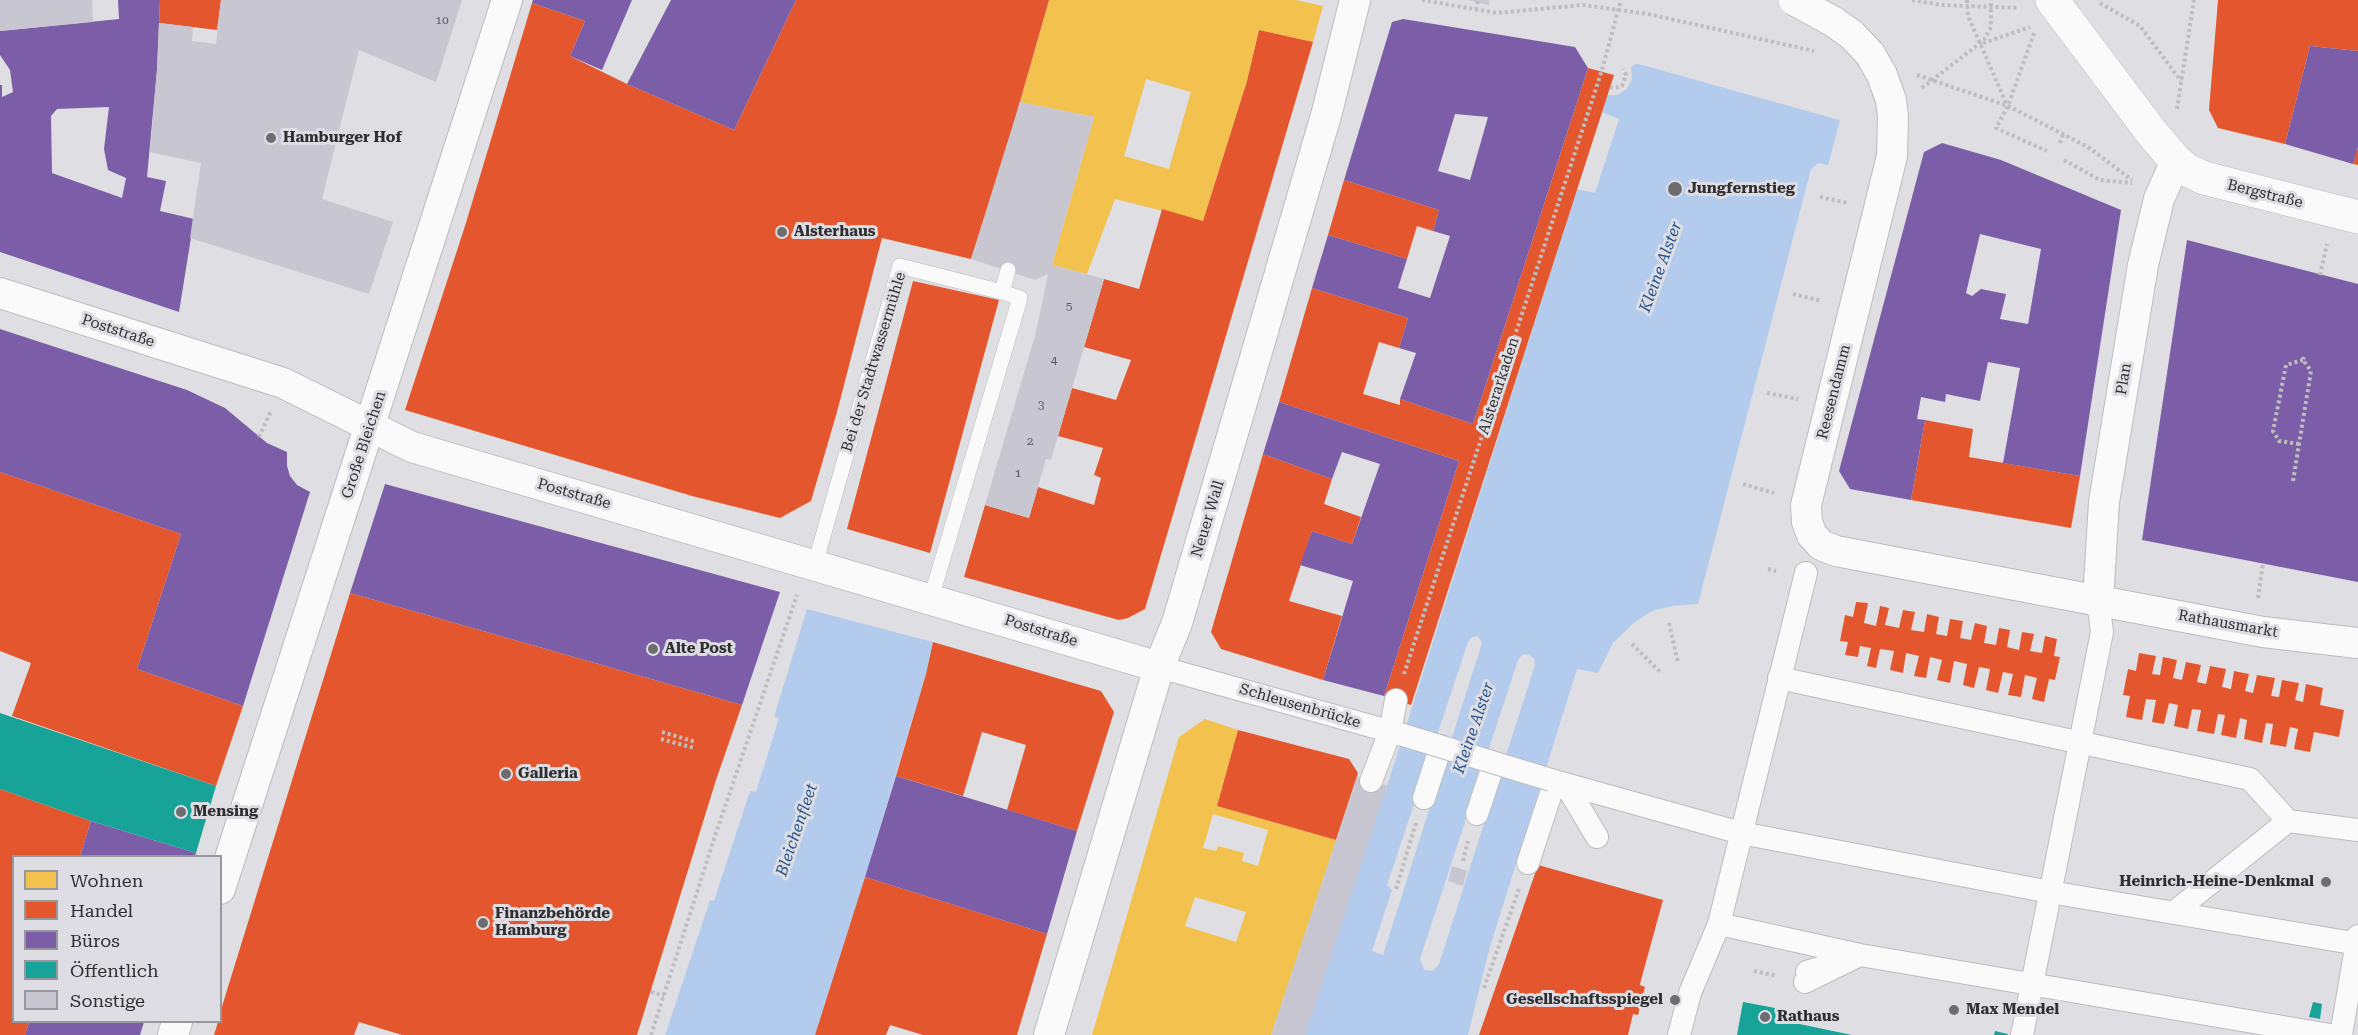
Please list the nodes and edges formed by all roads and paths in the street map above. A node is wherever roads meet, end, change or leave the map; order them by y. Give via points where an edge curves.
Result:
1 (507, 0) edge
2 (1355, 0) edge
3 (1422, 0) edge
4 (1478, 0) edge
5 (1621, 0) edge
6 (1794, 0) edge
7 (1912, 0) edge
8 (1967, 0) edge
9 (1991, 0) edge
10 (2094, 0) edge
11 (2194, 0) edge
12 (1967, 6) junction
13 (1991, 7) junction
14 (1476, 10) junction
15 (1620, 10) junction
16 (2050, 12) edge
17 (1979, 44) junction
18 (1821, 52) dead end
19 (1623, 69) dead end
20 (2181, 81) junction
21 (1610, 87) dead end
22 (2008, 106) junction
23 (2175, 119) dead end
24 (2062, 134) junction
25 (2060, 143) dead end
26 (2047, 151) dead end
27 (2064, 160) dead end
28 (2176, 161) junction
29 (1820, 197) dead end
30 (1849, 203) dead end
31 (2358, 217) edge
32 (1008, 270) dead end
33 (1002, 292) junction
34 (0, 293) edge
35 (1793, 294) dead end
36 (1823, 301) dead end
37 (1767, 393) dead end
38 (1798, 399) dead end
39 (371, 425) junction
40 (2299, 444) junction
41 (2294, 481) dead end
42 (1743, 484) dead end
43 (1774, 493) dead end
44 (811, 564) junction
45 (1806, 573) dead end
46 (931, 598) junction
47 (2098, 601) junction
48 (1670, 623) dead end
49 (1632, 644) dead end
50 (2358, 644) edge
51 (1678, 663) dead end
52 (1159, 667) junction
53 (1661, 673) dead end
54 (1779, 678) junction
55 (1396, 700) joint
56 (662, 732) dead end
57 (1396, 733) junction
58 (661, 739) dead end
59 (696, 742) dead end
60 (2080, 743) junction
61 (1441, 746) junction
62 (694, 748) dead end
63 (1494, 763) junction
64 (1371, 781) dead end
65 (1557, 782) junction
66 (1424, 798) dead end
67 (1476, 814) dead end
68 (2288, 821) junction
69 (2358, 830) edge
70 (1741, 833) junction
71 (1413, 834) dead end
72 (1597, 837) dead end
73 (1467, 844) dead end
74 (1462, 861) dead end
75 (1525, 870) joint
76 (222, 883) edge
77 (1396, 889) dead end
78 (2050, 892) junction
79 (2173, 913) junction
80 (1719, 924) junction
81 (2357, 941) edge
82 (1860, 955) junction
83 (1806, 977) dead end
84 (2032, 984) junction
85 (1484, 988) dead end
86 (651, 992) dead end
87 (664, 996) junction
88 (2244, 1028) edge
89 (651, 1035) edge
90 (1049, 1035) edge
91 (1679, 1035) edge
92 (2022, 1035) edge
93 (2330, 1035) edge
94 (2341, 1035) edge

1 - 39 street, Große Bleichen
2 - 52 street, Neuer Wall via 1327,112 1247,388 1177,623
3 - 14 path
4 - 14 path
5 - 15 path, Alsterarkaden
6 - 47 street, Reesendamm, bridge via 1834,22 1870,54 1891,100 1894,127 1892,156 1806,505 1812,535 1821,545 1836,551
7 - 12 path
8 - 12 path
9 - 13 path
10 - 20 path via 2140,26
11 - 20 path
12 - 13 path
12 - 17 path
13 - 16 path
13 - 17 path via 1991,27
14 - 15 path via 1497,13 1583,5
15 - 18 path, bridge
15 - 55 path, Alsterarkaden
16 - 22 path
16 - 28 street
17 - 22 path
17 - 22 path via 1935,79
19 - 21 path via 1626,75 1622,86
20 - 23 path
22 - 24 path
22 - 26 path via 1996,128
24 - 25 path
24 - 27 path via 2088,147 2138,184 2100,180
28 - 31 street, Bergstraße via 2204,178
28 - 47 street, Plan via 2159,199 2143,266 2104,502
29 - 30 path
32 - 33 lane
33 - 44 lane, Bei der Stadtwassermühle via 900,266
33 - 46 lane via 1020,298
34 - 39 street, Poststraße via 283,383
35 - 36 path
37 - 38 path
39 - 44 street, Poststraße via 412,447
39 - 76 street, Große Bleichen
40 - 40 path via 2312,371 2304,358 2286,365 2273,431 2279,441
40 - 41 path
42 - 43 path
44 - 46 street, Poststraße
44 - 87 path via 715,836
45 - 54 street
46 - 52 street, Poststraße
47 - 50 street, Rathausmarkt via 2262,632
47 - 60 street via 2102,632
48 - 51 path
49 - 53 path
52 - 57 street, Schleusenbrücke
52 - 90 street, Neuer Wall
54 - 60 street
54 - 70 street
55 - 57 street
56 - 59 path
57 - 61 street, Schleusenbrücke, bridge
57 - 64 street
58 - 62 path
60 - 68 street via 2250,779
60 - 78 street
61 - 63 street, Schleusenbrücke, bridge
61 - 66 street
63 - 65 street, Schleusenbrücke, bridge
63 - 67 street
65 - 70 street, Schleusenbrücke
65 - 72 street
65 - 75 street
68 - 69 street
68 - 79 street
70 - 78 street, Schleusenbrücke
70 - 80 street
71 - 77 path
73 - 74 path
75 - 85 path
78 - 79 street, Schleusenbrücke
78 - 84 street
79 - 81 street, Schleusenbrücke
80 - 82 street
80 - 91 street via 1690,993
81 - 94 street
82 - 83 street
82 - 84 street
84 - 88 street
84 - 92 street
86 - 87 path
87 - 89 path
88 - 93 street

